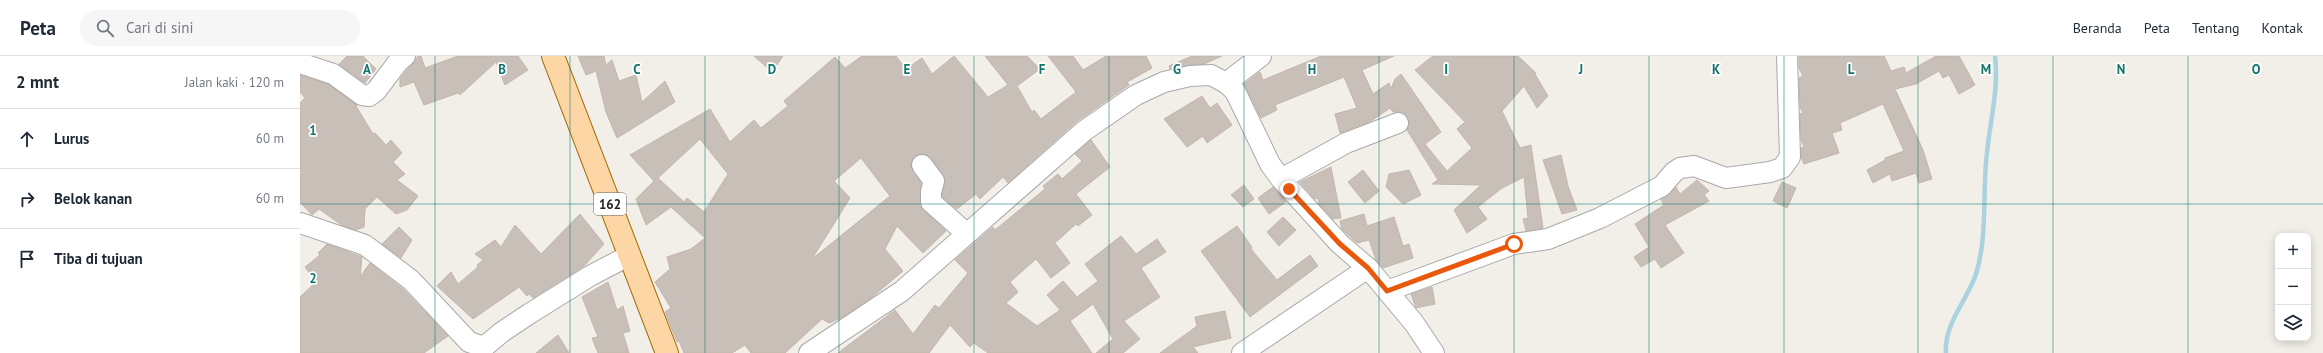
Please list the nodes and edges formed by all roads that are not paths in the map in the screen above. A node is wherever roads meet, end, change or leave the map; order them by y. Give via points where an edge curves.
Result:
1 (405, 56) edge
2 (553, 56) edge
3 (1261, 56) edge
4 (1787, 56) edge
5 (300, 63) edge
6 (1226, 83) junction
7 (1398, 123) dead end
8 (922, 165) dead end
9 (1281, 179) junction
10 (300, 223) edge
11 (966, 233) junction
12 (630, 255) junction
13 (1368, 268) junction
14 (1387, 291) junction
15 (482, 350) edge
16 (666, 353) edge
17 (810, 353) edge
18 (1242, 353) edge
19 (1434, 353) edge

1 - 5 street via 369,96 362,95 333,74
2 - 12 main road, 162
3 - 6 street
4 - 14 street via 1790,157 1782,168 1726,178 1694,166 1680,168 1662,186 1600,218 1548,239 1514,244
6 - 9 street via 1235,91 1270,164
6 - 11 street via 1211,75 1190,76 1164,82 1136,95 1084,131
7 - 9 street via 1346,143
8 - 11 street via 934,181 931,202
9 - 13 street via 1340,244
10 - 15 street via 365,245 411,280 469,342
11 - 17 street via 902,291
12 - 15 street via 590,276 536,310 502,332
12 - 16 main road, 162
13 - 14 street
13 - 18 street
14 - 19 street via 1414,323

